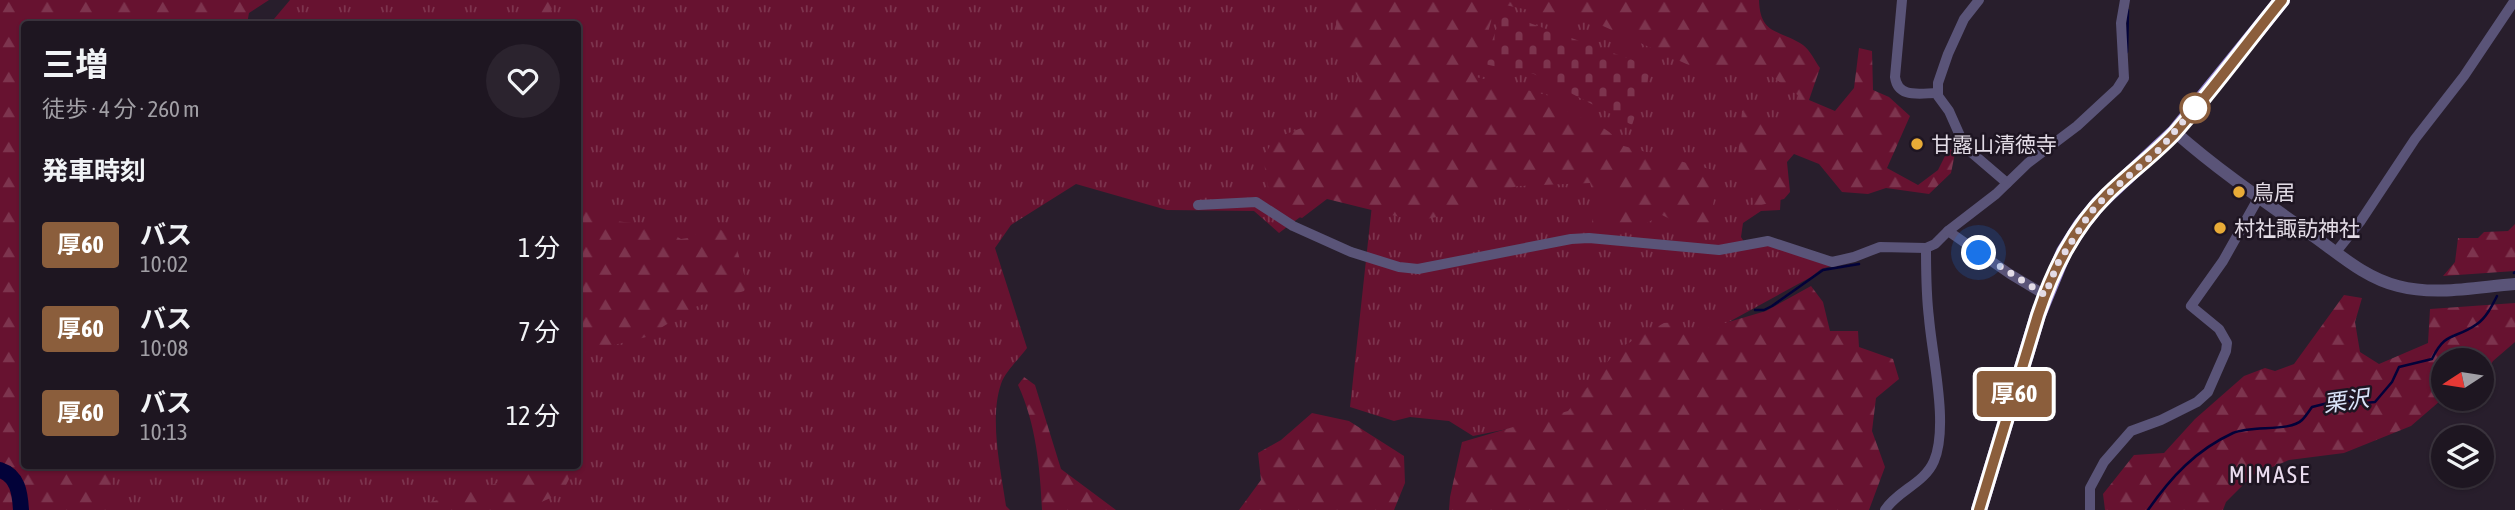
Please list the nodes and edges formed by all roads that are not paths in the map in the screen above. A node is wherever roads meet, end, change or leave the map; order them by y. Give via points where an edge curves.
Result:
1 (1902, 0) edge
2 (1979, 0) edge
3 (2124, 0) edge
4 (2282, 0) edge
5 (2515, 0) edge
6 (1938, 93) junction
7 (2175, 132) junction
8 (2007, 183) junction
9 (2259, 197) junction
10 (1198, 205) dead end
11 (1948, 231) junction
12 (1926, 248) junction
13 (2336, 252) junction
14 (2515, 284) edge
15 (2045, 295) junction
16 (1885, 510) edge
17 (1979, 510) edge
18 (2090, 510) edge

1 - 6 street via 1896,85 1910,94
2 - 6 street via 1964,19 1948,54
3 - 8 street via 2124,78 2118,89
4 - 7 main road
5 - 13 street
6 - 8 street via 1965,147
7 - 9 street
7 - 15 main road via 2090,213 2058,263
8 - 11 street
9 - 13 street
9 - 18 street via 2191,306 2219,329 2227,343 2208,392 2161,420 2130,431 2090,488
10 - 12 street via 1256,202 1293,226 1351,252 1418,269 1589,238 1719,250 1768,241 1832,262 1880,247
11 - 12 street
11 - 15 street
12 - 16 street via 1928,314 1940,413 1936,453 1922,478
13 - 14 street via 2380,280 2415,290
15 - 17 main road

